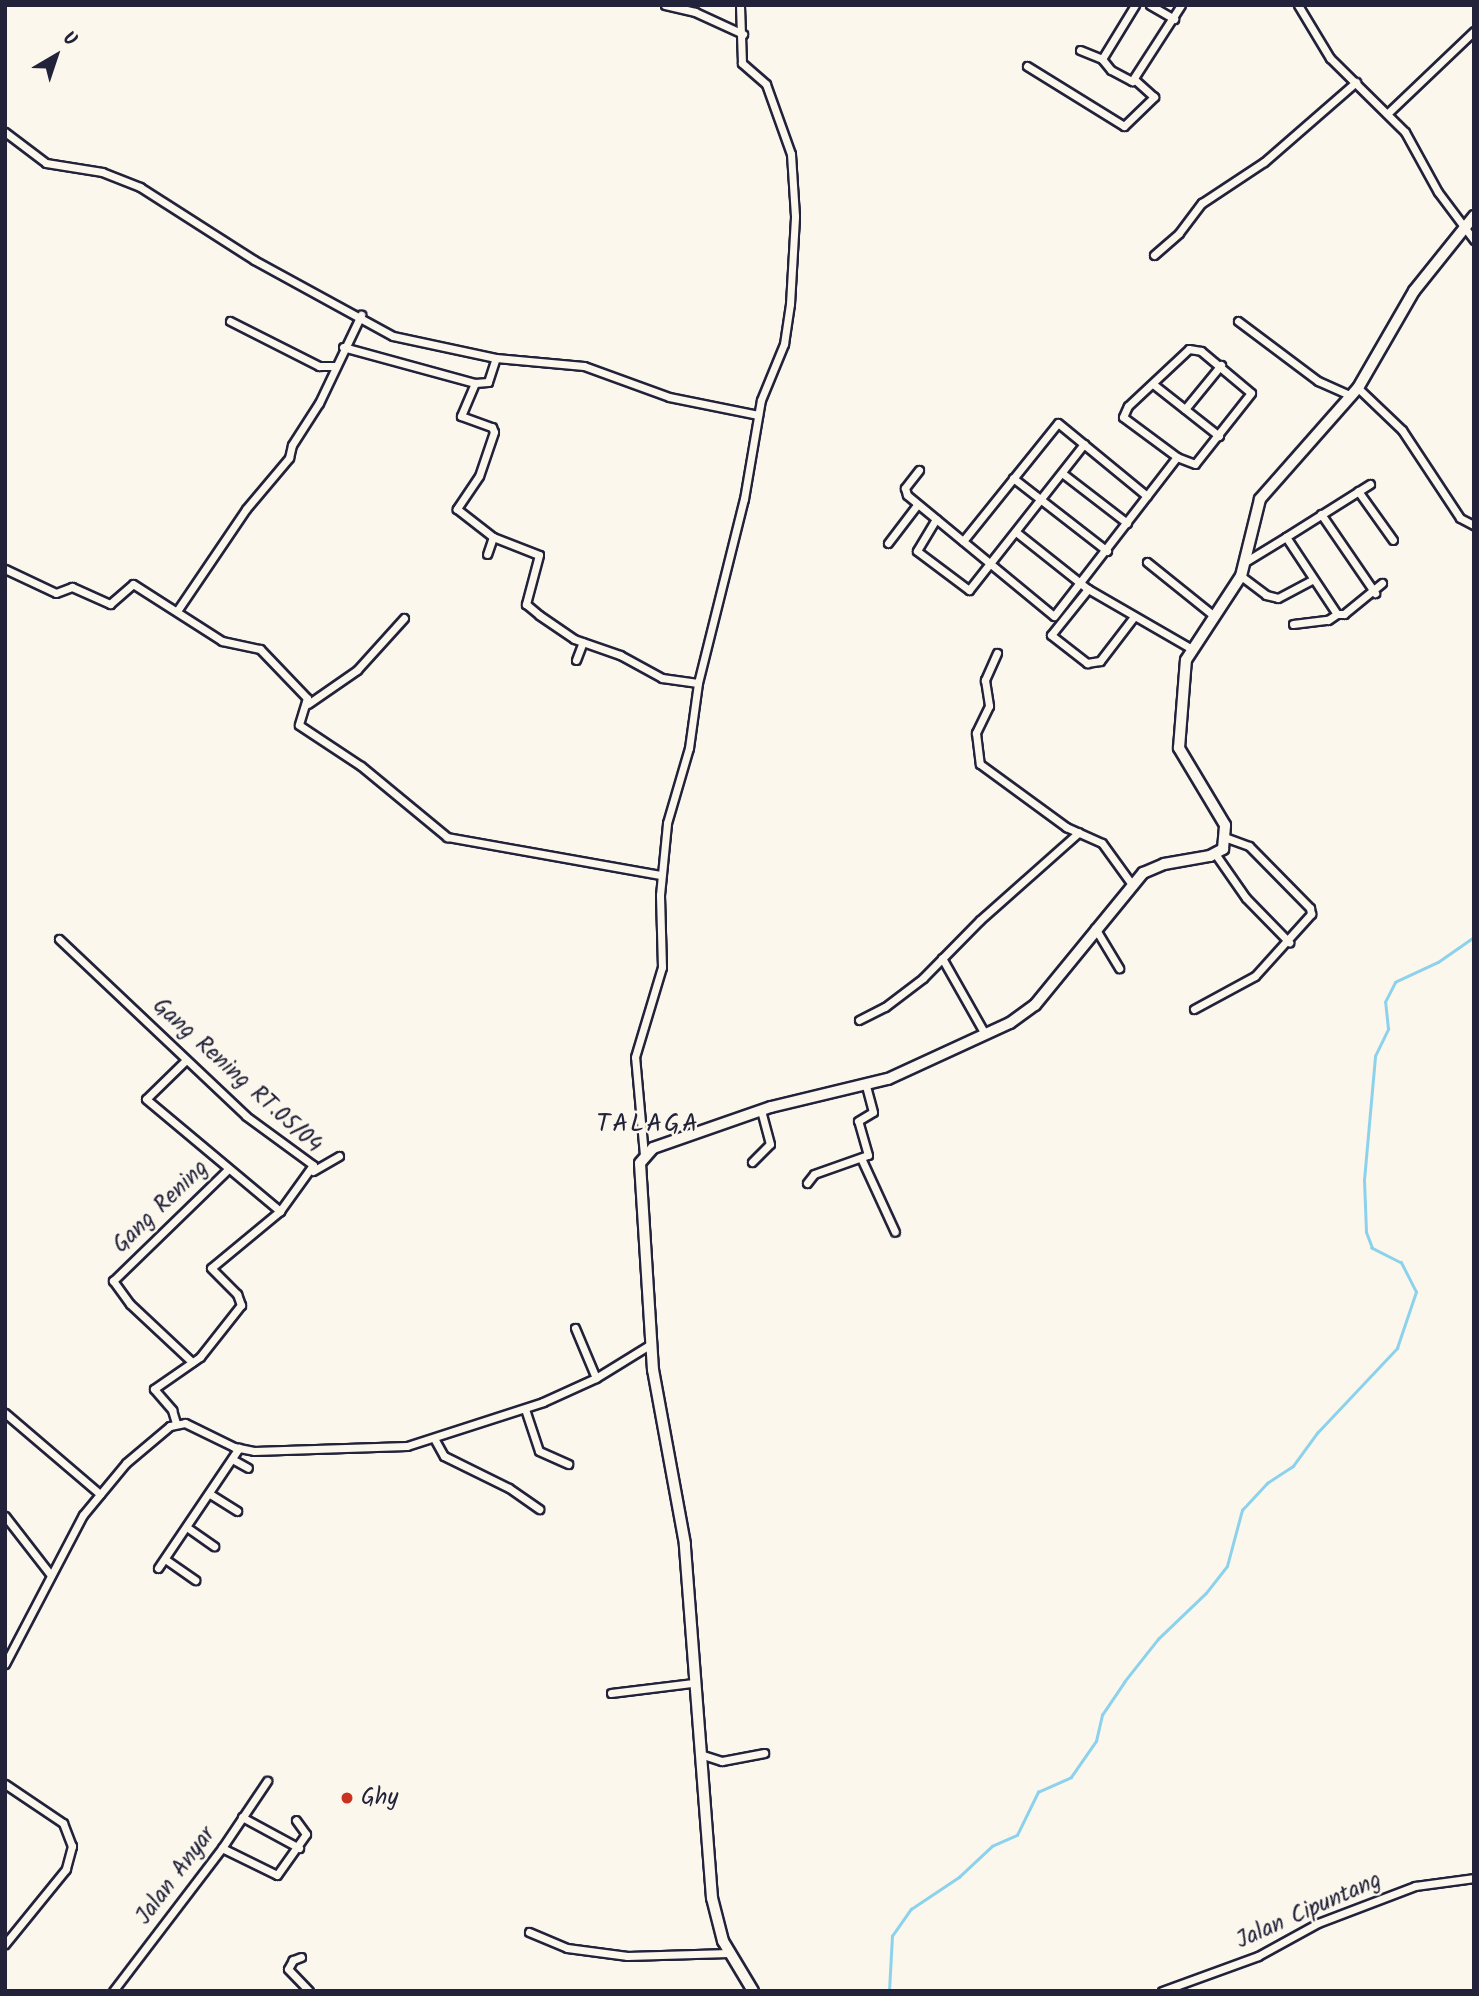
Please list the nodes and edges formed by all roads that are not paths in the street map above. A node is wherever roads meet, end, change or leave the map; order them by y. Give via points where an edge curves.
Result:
1 (665, 5) edge
2 (740, 5) edge
3 (1135, 5) edge
4 (1150, 5) edge
5 (1181, 5) edge
6 (1298, 5) edge
7 (1174, 19) junction
8 (1474, 31) edge
9 (743, 34) junction
10 (1080, 50) dead end
11 (1102, 59) junction
12 (1027, 66) dead end
13 (1135, 80) junction
14 (1356, 82) junction
15 (1389, 112) junction
16 (5, 132) edge
17 (1474, 216) edge
18 (1463, 229) junction
19 (1474, 240) edge
20 (1154, 255) dead end
21 (361, 315) junction
22 (230, 321) dead end
23 (1238, 321) dead end
24 (344, 346) junction
25 (496, 358) junction
26 (1221, 365) junction
27 (335, 366) junction
28 (475, 383) junction
29 (1153, 384) junction
30 (1354, 392) junction
31 (1185, 409) junction
32 (758, 415) junction
33 (1219, 436) junction
34 (1084, 444) junction
35 (1177, 457) junction
36 (919, 470) dead end
37 (1062, 473) junction
38 (1013, 478) junction
39 (1370, 484) dead end
40 (1358, 491) junction
41 (1147, 496) junction
42 (1040, 500) junction
43 (918, 505) junction
44 (1321, 514) junction
45 (936, 519) junction
46 (1127, 523) junction
47 (1474, 525) edge
48 (1016, 532) junction
49 (493, 537) junction
50 (1286, 537) junction
51 (1393, 540) dead end
52 (963, 541) junction
53 (888, 543) dead end
54 (1107, 551) junction
55 (486, 554) dead end
56 (1147, 562) dead end
57 (1245, 562) junction
58 (992, 564) junction
59 (5, 569) edge
60 (1241, 576) junction
61 (1313, 579) junction
62 (1382, 583) dead end
63 (1085, 586) junction
64 (1375, 593) junction
65 (177, 611) junction
66 (1337, 614) junction
67 (1213, 615) junction
68 (404, 618) dead end
69 (1057, 618) junction
70 (1133, 618) junction
71 (1293, 624) dead end
72 (583, 642) junction
73 (1192, 649) junction
74 (997, 653) dead end
75 (576, 660) dead end
76 (698, 683) junction
77 (308, 705) junction
78 (1079, 832) junction
79 (1227, 838) junction
80 (1216, 855) junction
81 (660, 874) junction
82 (1131, 883) junction
83 (1094, 928) junction
84 (59, 939) dead end
85 (1289, 942) junction
86 (942, 958) junction
87 (1119, 968) dead end
88 (1194, 1009) dead end
89 (859, 1020) dead end
90 (985, 1034) junction
91 (185, 1061) junction
92 (866, 1087) junction
93 (761, 1110) junction
94 (644, 1155) junction
95 (339, 1156) dead end
96 (861, 1158) junction
97 (752, 1162) dead end
98 (227, 1170) junction
99 (313, 1171) junction
100 (807, 1183) dead end
101 (280, 1211) junction
102 (895, 1231) dead end
103 (575, 1328) dead end
104 (651, 1344) junction
105 (192, 1362) junction
106 (596, 1378) junction
107 (525, 1409) junction
108 (5, 1413) edge
109 (176, 1423) junction
110 (435, 1440) junction
111 (239, 1448) junction
112 (232, 1459) junction
113 (568, 1464) dead end
114 (248, 1468) dead end
115 (100, 1494) junction
116 (210, 1494) junction
117 (539, 1509) dead end
118 (237, 1511) dead end
119 (5, 1516) edge
120 (188, 1528) junction
121 (214, 1546) dead end
122 (165, 1559) junction
123 (158, 1568) dead end
124 (50, 1574) junction
125 (195, 1580) dead end
126 (5, 1664) edge
127 (693, 1683) junction
128 (611, 1693) dead end
129 (764, 1753) dead end
130 (700, 1754) junction
131 (267, 1781) dead end
132 (5, 1784) edge
133 (242, 1817) junction
134 (296, 1820) dead end
135 (222, 1848) junction
136 (299, 1848) junction
137 (1474, 1878) edge
138 (529, 1932) dead end
139 (5, 1944) edge
140 (729, 1953) junction
141 (301, 1957) dead end
142 (113, 1991) edge
143 (309, 1991) edge
144 (753, 1991) edge
145 (1162, 1991) edge

1 - 9 street via 695,12
2 - 9 street
3 - 11 street
4 - 7 street
5 - 7 street
6 - 14 street via 1330,58
7 - 13 street
8 - 15 street
9 - 32 street via 742,63 766,84 773,116 787,136 795,216 786,334
10 - 11 street
11 - 13 street via 1111,70
12 - 13 street via 1124,126 1154,97
14 - 15 street
14 - 20 street via 1264,162 1202,203 1180,233
15 - 18 street via 1416,148
16 - 21 street via 46,163 102,173 139,187 254,260
17 - 18 street
18 - 19 street
18 - 30 street via 1421,281
21 - 24 street
21 - 25 street via 397,337
22 - 27 street via 319,366
23 - 30 street via 1318,381
24 - 27 street
24 - 28 street
25 - 28 street via 488,382
25 - 32 street via 584,366 669,397
26 - 29 street via 1189,349
26 - 31 street
26 - 33 street via 1251,393
27 - 65 street via 289,458 246,509
28 - 49 street via 461,416 492,427 494,432 479,476 457,509
29 - 31 street
29 - 35 street via 1128,406 1124,417
30 - 47 street via 1402,430 1461,518
30 - 57 street via 1259,499
31 - 33 street
32 - 76 street via 744,499
33 - 35 street via 1199,462 1190,464
34 - 37 street
34 - 38 street via 1054,425
34 - 41 street
35 - 41 street
36 - 43 street via 905,488
37 - 42 street
37 - 46 street
38 - 42 street
38 - 52 street
39 - 40 street
40 - 44 street
40 - 51 street
41 - 46 street
42 - 48 street
42 - 54 street
43 - 45 street
43 - 53 street
44 - 50 street
44 - 64 street
45 - 52 street
45 - 58 street via 917,547 923,558 965,590
46 - 54 street
48 - 58 street
48 - 63 street
49 - 55 street
49 - 72 street via 539,555 527,605
50 - 57 street
50 - 61 street
52 - 58 street
54 - 63 street
56 - 67 street
57 - 60 street
58 - 69 street
59 - 65 street via 57,593 72,587 110,604 133,584
60 - 61 street via 1266,595 1278,597
60 - 67 street
61 - 66 street
62 - 64 street
63 - 69 street
63 - 70 street
64 - 66 street
65 - 77 street via 222,641 260,649 307,698
66 - 71 street via 1328,620
67 - 73 street
68 - 77 street via 357,670
69 - 70 street via 1051,635 1093,665
70 - 73 street
72 - 75 street
72 - 76 street via 662,678
73 - 79 street via 1182,674 1179,748 1222,818
74 - 78 street via 985,680 990,702 976,733 978,760 992,776
76 - 81 street via 692,738 671,800
77 - 81 street via 299,725 361,766 447,837
78 - 82 street via 1102,843
78 - 86 street
79 - 80 street
79 - 85 street via 1249,846 1286,889 1310,908 1307,922
80 - 82 street via 1156,866
80 - 85 street via 1246,898
81 - 94 street via 662,967 635,1057
82 - 83 street
83 - 87 street
83 - 90 street via 1031,1009
84 - 91 street, Gang Rening RT.05/04
85 - 88 street via 1255,976
86 - 89 street via 895,1000
86 - 90 street
90 - 92 street
91 - 98 street via 146,1099
91 - 99 street, Gang Rening RT.05/04 via 257,1126 312,1163
92 - 93 street
92 - 96 street via 873,1109 858,1121 869,1152
93 - 94 street
93 - 97 street via 770,1144
94 - 104 street via 638,1167 653,1316
95 - 99 street
96 - 100 street via 814,1174
96 - 102 street
98 - 101 street
98 - 105 street, Gang Rening via 113,1281 130,1304
99 - 101 street, Gang Rening RT.05/04
101 - 105 street, Gang Rening RT.05/04 via 211,1268 237,1294 241,1305
103 - 106 street
104 - 106 street
104 - 127 street via 682,1518
105 - 109 street, Gang Rening RT.05/04 via 153,1390 172,1410
106 - 107 street
107 - 110 street
107 - 113 street via 539,1451
108 - 115 street
109 - 111 street
109 - 115 street via 142,1448
110 - 111 street via 345,1451
110 - 117 street via 444,1456 509,1488
111 - 112 street
112 - 114 street
112 - 116 street
115 - 124 street
116 - 118 street
116 - 120 street
119 - 124 street
120 - 121 street
120 - 122 street
122 - 123 street
122 - 125 street
124 - 126 street
127 - 128 street
127 - 130 street
129 - 130 street via 722,1761
130 - 140 street via 712,1898
131 - 133 street, Jalan Anyar
132 - 139 street via 63,1823 72,1846 66,1869
133 - 135 street, Jalan Anyar
133 - 136 street
134 - 136 street via 307,1832
135 - 136 street via 273,1875 281,1872
135 - 142 street, Jalan Anyar
137 - 145 street, Jalan Cipuntang via 1415,1886 1318,1923 1268,1952
138 - 140 street via 567,1948 626,1956
140 - 144 street
141 - 143 street via 293,1960 288,1972

